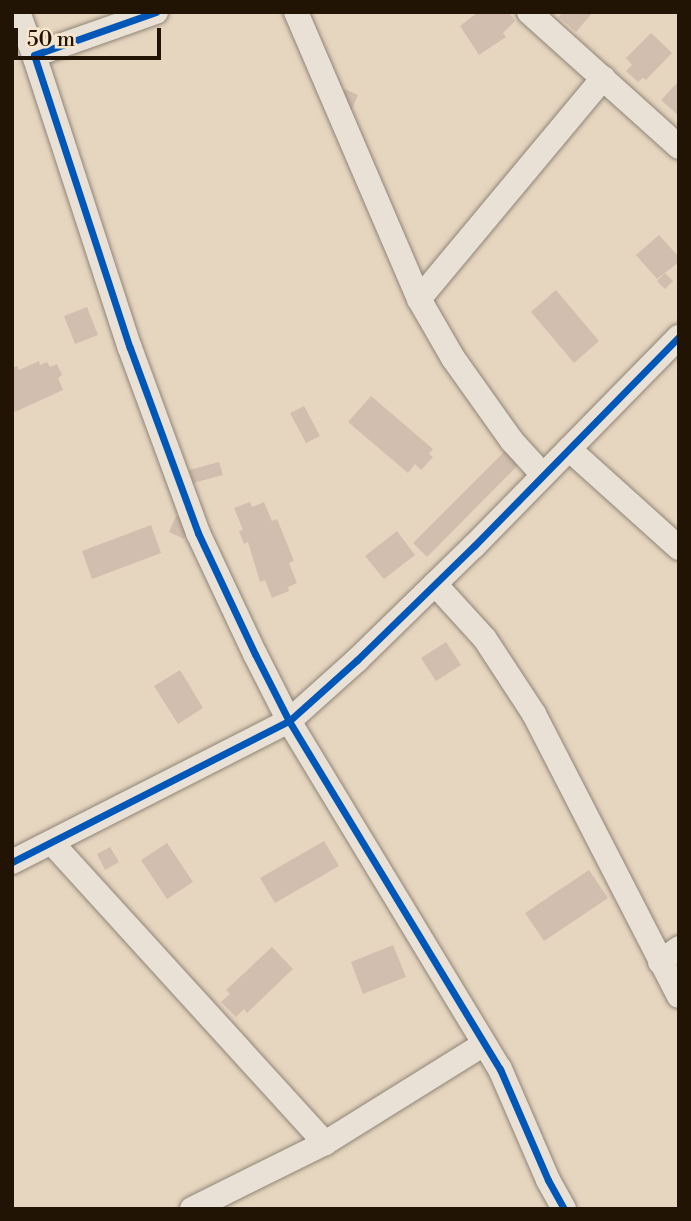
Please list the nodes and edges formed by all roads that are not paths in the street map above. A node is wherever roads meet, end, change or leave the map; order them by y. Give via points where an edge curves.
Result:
1 (18, 12) edge
2 (156, 12) edge
3 (296, 12) edge
4 (529, 12) edge
5 (34, 55) junction
6 (603, 78) junction
7 (679, 147) edge
8 (419, 299) junction
9 (679, 337) edge
10 (569, 449) junction
11 (543, 475) junction
12 (679, 548) edge
13 (435, 584) junction
14 (289, 720) junction
15 (52, 843) junction
16 (12, 862) edge
17 (670, 955) edge
18 (679, 996) edge
19 (484, 1044) junction
20 (326, 1143) junction
21 (229, 1201) edge
22 (192, 1209) edge
23 (564, 1209) edge

1 - 5 street
2 - 5 street
3 - 8 street
4 - 6 street
5 - 14 street via 130,348 198,533
6 - 7 street
6 - 8 street
8 - 11 street via 461,369
9 - 10 street
10 - 11 street
10 - 12 street
11 - 13 street
13 - 14 street
13 - 17 street via 485,639 534,714
14 - 15 street
14 - 19 street
15 - 16 street
15 - 20 street
17 - 18 street
19 - 20 street
19 - 23 street
20 - 21 street
21 - 22 street

